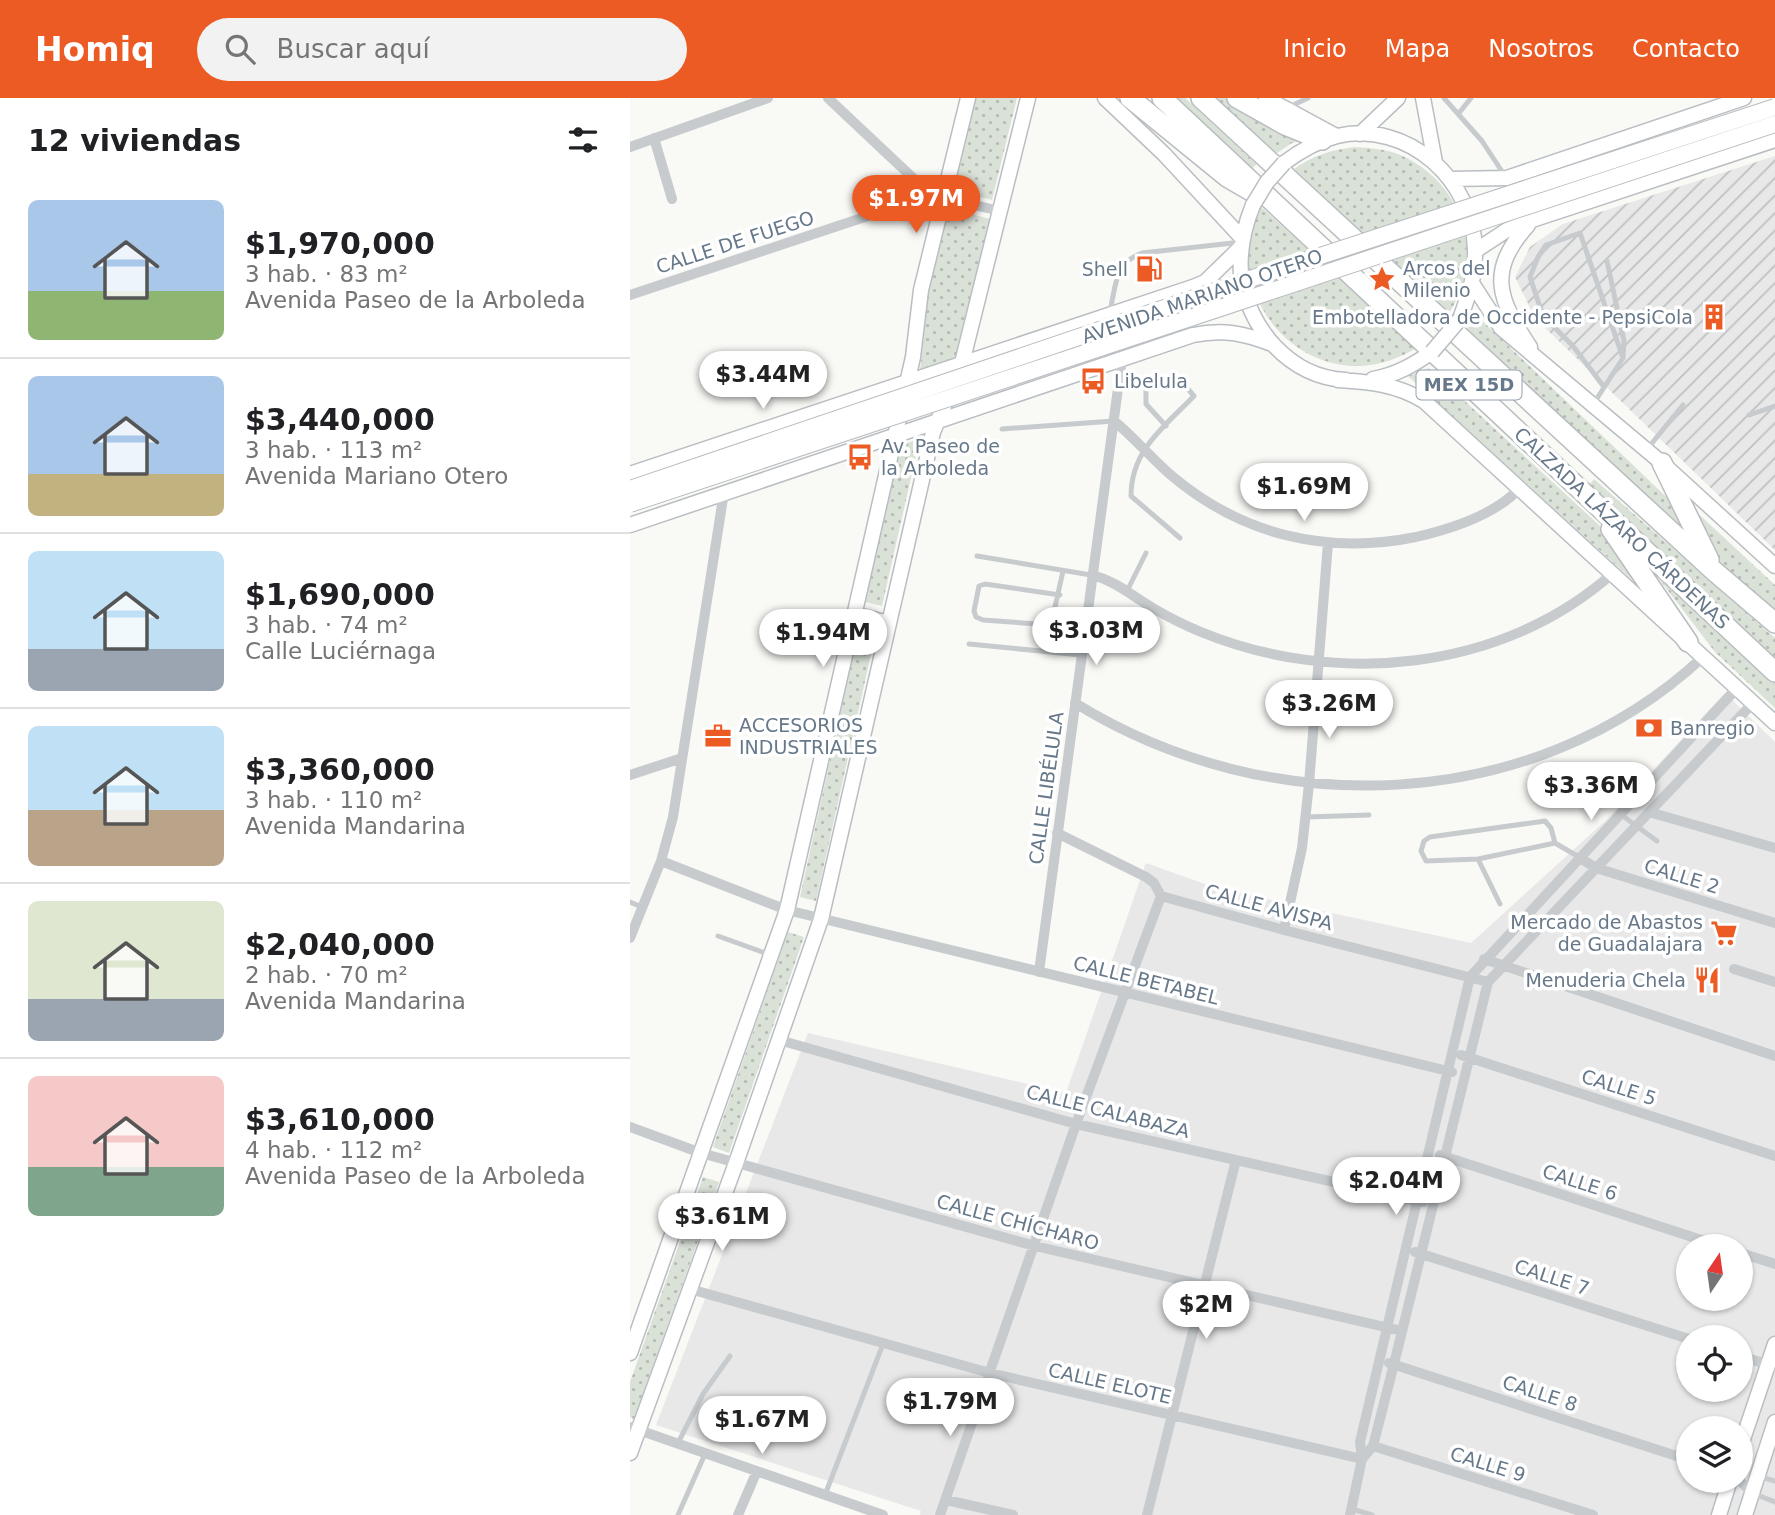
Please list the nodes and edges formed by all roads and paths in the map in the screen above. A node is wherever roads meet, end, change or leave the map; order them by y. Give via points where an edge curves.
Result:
1 (768, 98) edge
2 (828, 98) edge
3 (968, 98) edge
4 (1028, 98) edge
5 (1105, 98) edge
6 (1130, 98) edge
7 (1161, 98) edge
8 (1201, 98) edge
9 (1237, 98) edge
10 (1266, 98) edge
11 (1308, 98) edge
12 (1398, 98) edge
13 (1423, 98) edge
14 (1444, 98) edge
15 (1471, 98) edge
16 (1737, 99) edge
17 (1775, 107) edge
18 (1284, 109) junction
19 (1459, 113) junction
20 (1775, 124) edge
21 (1360, 134) junction
22 (654, 138) junction
23 (1329, 138) junction
24 (1775, 140) edge
25 (630, 147) edge
26 (1435, 162) junction
27 (1507, 178) junction
28 (1451, 179) junction
29 (937, 196) junction
30 (672, 199) dead end
31 (1277, 205) junction
32 (1000, 211) junction
33 (1532, 220) junction
34 (1242, 242) junction
35 (1475, 251) junction
36 (1607, 261) dead end
37 (1205, 282) junction
38 (1472, 283) junction
39 (630, 295) edge
40 (1109, 314) junction
41 (1272, 344) junction
42 (1623, 358) junction
43 (1122, 359) junction
44 (962, 363) junction
45 (1541, 363) junction
46 (1338, 380) junction
47 (907, 381) junction
48 (950, 387) junction
49 (1604, 387) junction
50 (902, 402) junction
51 (1592, 405) junction
52 (1683, 405) dead end
53 (1775, 406) edge
54 (1749, 415) dead end
55 (937, 420) junction
56 (1114, 421) junction
57 (1166, 426) junction
58 (1002, 429) dead end
59 (894, 435) junction
60 (1144, 449) junction
61 (1647, 450) junction
62 (1662, 463) junction
63 (630, 474) edge
64 (1520, 488) junction
65 (630, 489) edge
66 (724, 492) junction
67 (1591, 499) junction
68 (630, 504) edge
69 (630, 525) edge
70 (1181, 538) dead end
71 (1328, 543) junction
72 (1146, 553) dead end
73 (977, 556) dead end
74 (1775, 566) edge
75 (1063, 571) junction
76 (1714, 571) junction
77 (1613, 573) junction
78 (1092, 575) junction
79 (1127, 591) junction
80 (1060, 595) junction
81 (854, 614) junction
82 (888, 623) junction
83 (1775, 623) edge
84 (1688, 642) junction
85 (969, 644) dead end
86 (1081, 655) junction
87 (1703, 657) junction
88 (1320, 662) junction
89 (1775, 672) edge
90 (1737, 688) junction
91 (1075, 703) junction
92 (1753, 703) junction
93 (1773, 721) edge
94 (1775, 734) edge
95 (682, 758) junction
96 (630, 775) edge
97 (1310, 784) junction
98 (1649, 812) junction
99 (1620, 814) junction
100 (1369, 815) dead end
101 (1306, 817) junction
102 (1636, 826) junction
103 (1057, 833) junction
104 (1657, 841) dead end
105 (1555, 843) junction
106 (1775, 848) edge
107 (1580, 858) junction
108 (1478, 859) junction
109 (661, 861) junction
110 (1596, 868) junction
111 (1161, 895) junction
112 (630, 902) edge
113 (1500, 904) dead end
114 (642, 907) junction
115 (787, 910) junction
116 (821, 919) junction
117 (1775, 923) edge
118 (1284, 930) junction
119 (718, 936) dead end
120 (630, 938) edge
121 (771, 955) junction
122 (1484, 959) junction
123 (1502, 964) junction
124 (1734, 970) dead end
125 (1039, 972) junction
126 (1470, 977) junction
127 (1488, 982) junction
128 (1775, 982) edge
129 (1124, 992) junction
130 (779, 1040) junction
131 (1452, 1053) junction
132 (1775, 1056) edge
133 (1468, 1057) junction
134 (1447, 1071) junction
135 (1463, 1075) junction
136 (1076, 1124) junction
137 (630, 1127) edge
138 (1428, 1151) junction
139 (701, 1153) junction
140 (1444, 1156) junction
141 (1775, 1156) edge
142 (1236, 1160) junction
143 (736, 1163) junction
144 (1416, 1201) junction
145 (1432, 1205) junction
146 (1683, 1234) edge
147 (1035, 1246) junction
148 (1405, 1248) junction
149 (1420, 1253) junction
150 (1754, 1257) edge
151 (1775, 1264) edge
152 (1204, 1287) junction
153 (690, 1289) junction
154 (1386, 1328) junction
155 (1402, 1331) junction
156 (1676, 1335) edge
157 (883, 1343) junction
158 (1775, 1344) edge
159 (630, 1353) edge
160 (730, 1356) dead end
161 (1753, 1360) edge
162 (1380, 1362) junction
163 (1394, 1364) junction
164 (1772, 1366) edge
165 (990, 1373) junction
166 (1171, 1416) junction
167 (1752, 1416) edge
168 (1775, 1422) edge
169 (635, 1429) edge
170 (678, 1443) junction
171 (1373, 1446) junction
172 (630, 1453) edge
173 (705, 1453) junction
174 (1676, 1456) edge
175 (1362, 1460) junction
176 (757, 1471) junction
177 (1753, 1476) edge
178 (1758, 1476) junction
179 (1775, 1481) edge
180 (1753, 1490) edge
181 (1726, 1493) edge
182 (1752, 1493) joint
183 (825, 1495) junction
184 (946, 1500) junction
185 (1775, 1502) edge
186 (1350, 1512) edge
187 (678, 1515) edge
188 (738, 1515) edge
189 (883, 1515) edge
190 (940, 1515) edge
191 (1013, 1515) edge
192 (1147, 1515) edge
193 (1372, 1515) edge
194 (1593, 1515) edge
195 (1719, 1515) edge
196 (1745, 1515) edge

1 - 22 street
2 - 29 street
3 - 29 main road
4 - 32 main road
5 - 34 main road via 1164,154
6 - 31 highway via 1227,177
7 - 31 highway, CALZADA LÁZARO CÁRDENAS / MEX 15D
8 - 76 highway, CALZADA LÁZARO CÁRDENAS / MEX 15D
9 - 23 highway via 1285,125
10 - 18 main road
11 - 18 lane
12 - 21 main road
13 - 26 main road
14 - 19 lane
15 - 19 lane
16 - 27 main road
17 - 65 main road, AVENIDA MARIANO OTERO, bridge
18 - 23 main road
19 - 27 lane
20 - 68 main road, AVENIDA MARIANO OTERO, bridge
21 - 23 main road
21 - 26 main road via 1400,141
22 - 25 street
22 - 30 street
23 - 34 main road, bridge via 1302,150 1266,182 1253,205
24 - 33 main road
26 - 28 main road
27 - 28 main road
28 - 35 main road via 1469,213
29 - 32 street
29 - 39 street, CALLE DE FUEGO
29 - 47 main road
31 - 67 highway, CALZADA LÁZARO CÁRDENAS / MEX 15D
32 - 44 main road
33 - 35 main road
33 - 45 main road via 1507,253 1501,282 1503,302
34 - 37 main road, AVENIDA MARIANO OTERO
34 - 40 lane via 1131,257 1122,264
34 - 41 main road via 1241,274 1247,299
35 - 38 main road
36 - 42 lane via 1624,341
37 - 40 main road, AVENIDA MARIANO OTERO
37 - 48 main road via 1198,300
38 - 45 main road via 1501,328
38 - 46 main road, bridge via 1460,319 1432,352 1388,377
40 - 44 main road, AVENIDA MARIANO OTERO
41 - 43 main road, AVENIDA MARIANO OTERO via 1242,333 1211,331
41 - 46 main road via 1291,361
42 - 49 lane
42 - 49 lane via 1580,233 1546,245 1530,277 1542,316 1573,346
43 - 55 main road, AVENIDA MARIANO OTERO
43 - 56 street, CALLE LIBÉLULA
44 - 47 main road, AVENIDA MARIANO OTERO
44 - 48 main road
45 - 51 main road
46 - 64 main road, CALZADA LÁZARO CÁRDENAS via 1381,383 1408,391
47 - 50 main road
47 - 63 main road, AVENIDA MARIANO OTERO
48 - 50 main road
48 - 55 main road
49 - 51 lane
50 - 59 main road
51 - 61 main road
52 - 61 lane
53 - 54 lane
55 - 59 main road, AVENIDA MARIANO OTERO
55 - 82 main road
56 - 58 lane
56 - 60 street
56 - 78 street, CALLE LIBÉLULA
57 - 57 lane via 1194,396 1175,374 1146,388 1146,404
57 - 60 lane
59 - 66 main road, AVENIDA MARIANO OTERO
59 - 81 main road
60 - 70 lane via 1134,468 1130,496
60 - 71 street via 1182,484 1230,514 1264,529
61 - 62 main road
62 - 74 main road
62 - 76 highway
64 - 71 street via 1477,516 1426,534 1369,544
64 - 77 main road, CALZADA LÁZARO CÁRDENAS
66 - 69 main road, AVENIDA MARIANO OTERO
66 - 95 street
67 - 84 highway
67 - 89 highway, CALZADA LÁZARO CÁRDENAS / MEX 15D
71 - 88 street
72 - 79 lane
73 - 75 lane
75 - 78 lane
75 - 80 lane
76 - 83 highway, CALZADA LÁZARO CÁRDENAS / MEX 15D
77 - 84 main road, CALZADA LÁZARO CÁRDENAS
77 - 88 street via 1559,613 1475,648 1388,663
78 - 79 street
78 - 86 street, CALLE LIBÉLULA
79 - 88 street via 1202,632
80 - 80 lane via 985,584 979,586 974,611 983,620 1051,625
81 - 82 main road
81 - 115 main road
82 - 116 main road
84 - 87 main road, CALZADA LÁZARO CÁRDENAS
85 - 86 lane
86 - 91 street, CALLE LIBÉLULA
87 - 90 main road, CALZADA LÁZARO CÁRDENAS
87 - 97 street via 1614,723 1513,764 1419,782 1353,787
88 - 97 street
90 - 92 main road, CALZADA LÁZARO CÁRDENAS
90 - 99 street
91 - 97 street via 1178,753 1242,772
91 - 103 street, CALLE LIBÉLULA
92 - 93 main road, CALZADA LÁZARO CÁRDENAS
92 - 98 street
93 - 94 street
95 - 96 street
95 - 109 street
97 - 101 street
98 - 102 street
98 - 106 street
99 - 102 lane
99 - 107 street
100 - 101 lane
101 - 118 street
102 - 104 lane
102 - 110 street
103 - 111 street, CALLE AVISPA via 1146,877
103 - 125 street, CALLE LIBÉLULA
105 - 107 lane
105 - 108 lane
105 - 108 lane via 1549,824 1541,821 1430,837 1422,845 1426,861
107 - 110 street, CALLE 2
107 - 122 street
108 - 113 lane
109 - 114 street
109 - 115 street, CALLE BETABEL
110 - 117 street, CALLE 2
110 - 123 street
111 - 118 street, CALLE AVISPA
111 - 129 street
112 - 114 lane
114 - 120 street
115 - 116 street, CALLE BETABEL
115 - 121 main road
116 - 125 street, CALLE BETABEL
116 - 130 main road
118 - 126 street, CALLE AVISPA
119 - 121 lane
121 - 139 main road
122 - 123 street
122 - 126 street
123 - 127 street
123 - 132 street
124 - 128 street
125 - 129 street, CALLE BETABEL
126 - 127 street, CALLE AVISPA
126 - 131 street
127 - 133 street
129 - 134 street, CALLE BETABEL
129 - 136 street
130 - 136 street, CALLE CALABAZA
130 - 143 main road
131 - 133 street, CALLE 5
131 - 134 street
133 - 135 street
133 - 141 street, CALLE 5
134 - 135 street, CALLE BETABEL
134 - 138 street
135 - 140 street
136 - 142 street, CALLE CALABAZA
136 - 147 street
137 - 139 street, CALLE CHÍCHARO
138 - 140 street, CALLE 6
138 - 144 street
139 - 143 street, CALLE CHÍCHARO
139 - 159 main road
140 - 145 street
140 - 146 street, CALLE 6
142 - 144 street, CALLE CALABAZA
142 - 152 street
143 - 147 street, CALLE CHÍCHARO
143 - 153 main road
144 - 145 street, CALLE CALABAZA
144 - 148 street
145 - 149 street
147 - 152 street, CALLE CHÍCHARO
147 - 165 street
148 - 149 street, CALLE 7
148 - 154 street
149 - 155 street
149 - 156 street, CALLE 7
150 - 151 street
152 - 154 street, CALLE CHÍCHARO
152 - 166 street
153 - 157 street, CALLE ELOTE
153 - 169 main road
154 - 155 street, CALLE CHÍCHARO
154 - 162 street
155 - 163 street
157 - 165 street, CALLE ELOTE
157 - 183 lane
158 - 164 main road
160 - 170 lane via 703,1394
161 - 164 street
162 - 163 street, CALLE 8
162 - 175 street via 1360,1442
163 - 171 street
163 - 174 street, CALLE 8
164 - 167 main road
165 - 166 street, CALLE ELOTE
165 - 184 street
166 - 175 street, CALLE ELOTE
166 - 192 street
168 - 178 main road
169 - 170 street
169 - 172 main road
170 - 173 street
171 - 175 street
171 - 194 street, CALLE 9
173 - 176 street
173 - 187 lane
175 - 186 street
176 - 183 street
176 - 188 street
177 - 178 street
178 - 179 lane
178 - 180 main road
181 - 195 main road
182 - 185 lane
182 - 196 main road
183 - 189 street
184 - 190 street
184 - 191 street
186 - 193 lane

